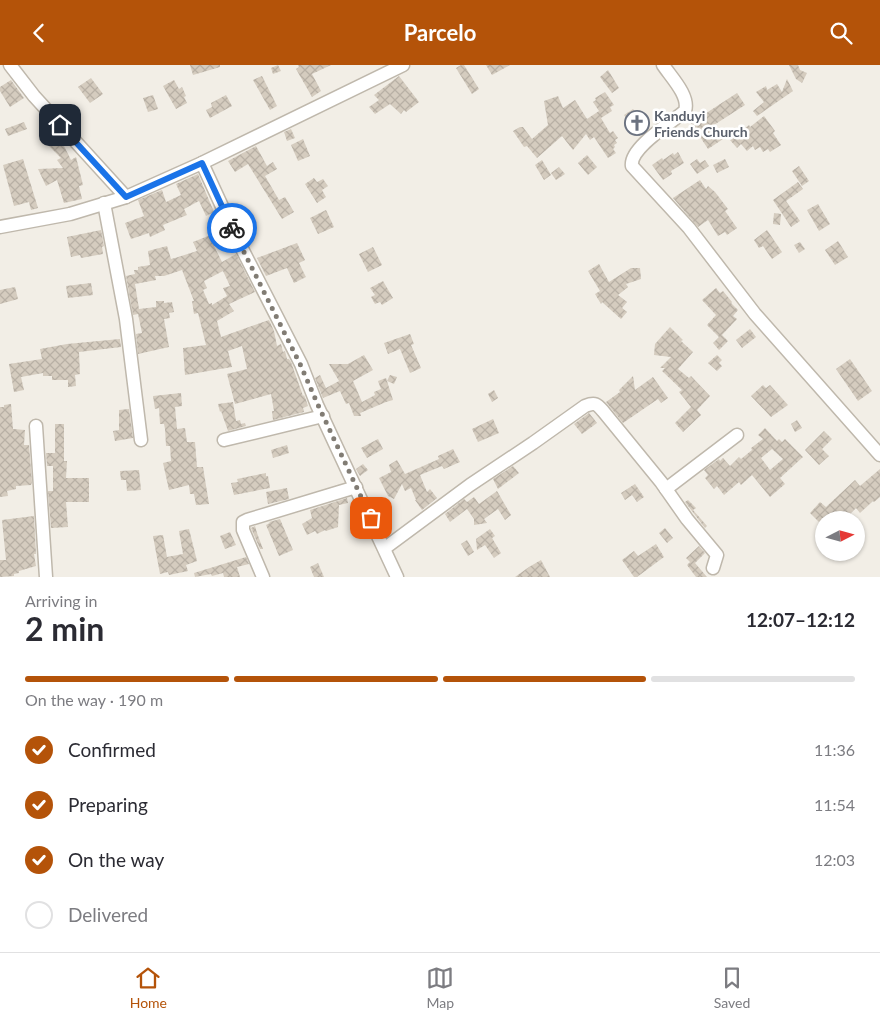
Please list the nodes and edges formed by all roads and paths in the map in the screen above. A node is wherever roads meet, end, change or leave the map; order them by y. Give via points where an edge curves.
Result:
1 (10, 65) edge
2 (403, 65) edge
3 (663, 65) edge
4 (380, 70) edge
5 (202, 163) junction
6 (126, 197) junction
7 (104, 203) junction
8 (0, 227) edge
9 (322, 415) junction
10 (36, 426) dead end
11 (737, 435) dead end
12 (141, 440) dead end
13 (224, 440) dead end
14 (880, 455) edge
15 (356, 487) junction
16 (666, 489) junction
17 (385, 548) junction
18 (713, 568) dead end
19 (46, 577) edge
20 (262, 577) edge
21 (398, 577) edge

1 - 6 street
2 - 4 street
3 - 14 street via 685,99 686,111 635,153 632,166 689,228 755,314
4 - 5 street
5 - 6 street
5 - 9 street
6 - 7 street
7 - 8 street via 70,214
7 - 12 street via 126,319
9 - 13 street
9 - 15 street
10 - 19 street
11 - 16 street
15 - 17 street
15 - 20 street via 243,523
16 - 17 street via 604,411 592,403 470,485
16 - 18 street via 717,555
17 - 21 street

